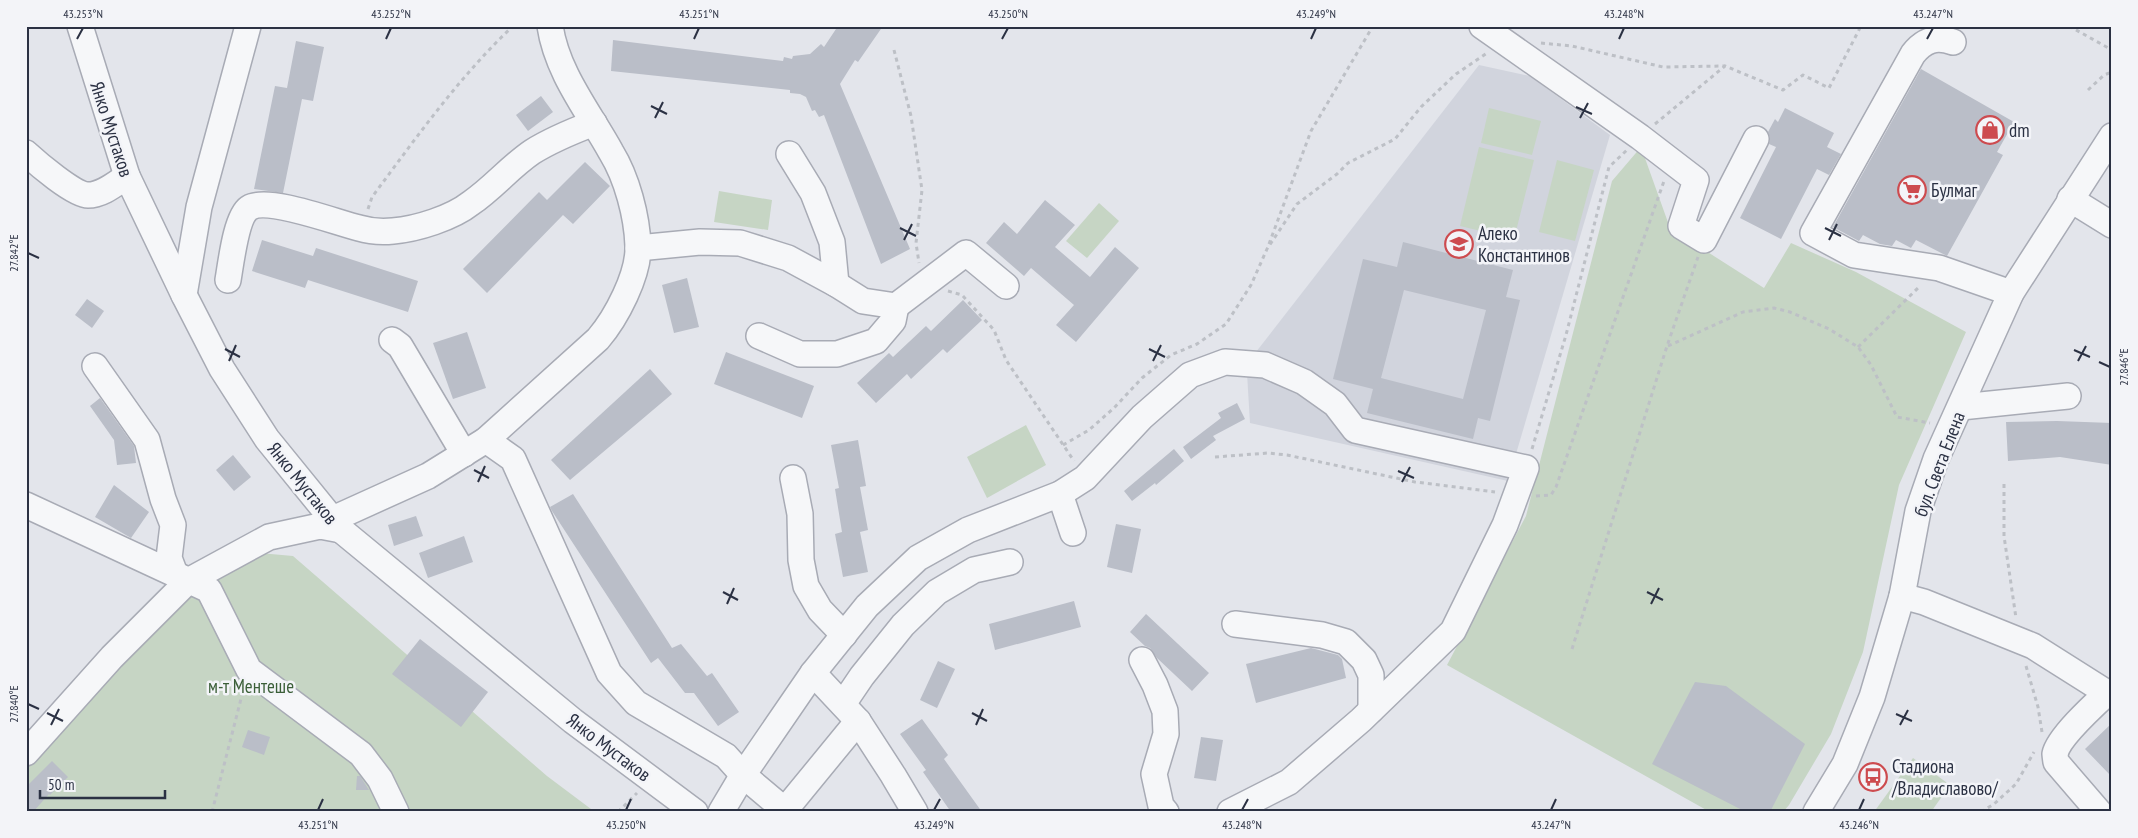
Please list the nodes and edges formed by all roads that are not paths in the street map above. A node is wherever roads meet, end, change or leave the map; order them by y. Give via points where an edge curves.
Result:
1 (80, 26) edge
2 (248, 26) edge
3 (550, 26) edge
4 (554, 26) edge
5 (1482, 26) edge
6 (1953, 42) dead end
7 (594, 123) junction
8 (2112, 136) edge
9 (1756, 139) dead end
10 (26, 153) edge
11 (789, 154) dead end
12 (127, 176) junction
13 (2070, 199) junction
14 (2112, 225) edge
15 (638, 248) junction
16 (228, 280) dead end
17 (836, 284) junction
18 (1006, 286) dead end
19 (2011, 292) junction
20 (184, 295) junction
21 (896, 306) junction
22 (759, 336) dead end
23 (392, 340) dead end
24 (95, 366) dead end
25 (2068, 396) dead end
26 (1957, 417) junction
27 (486, 440) junction
28 (464, 454) junction
29 (793, 478) dead end
30 (1060, 494) junction
31 (26, 505) edge
32 (337, 525) junction
33 (1073, 533) dead end
34 (1010, 562) dead end
35 (181, 578) junction
36 (1902, 596) junction
37 (1235, 624) dead end
38 (844, 635) junction
39 (1142, 660) dead end
40 (813, 672) junction
41 (2109, 695) edge
42 (1371, 710) junction
43 (850, 712) junction
44 (26, 753) edge
45 (743, 775) junction
46 (786, 811) edge
47 (396, 812) edge
48 (695, 812) edge
49 (720, 812) edge
50 (914, 812) edge
51 (1166, 812) edge
52 (1230, 812) edge
53 (1816, 812) edge
54 (2099, 812) edge

1 - 12 street, Янко Мустаков
2 - 20 street via 199,207
3 - 4 street
3 - 7 street via 554,48
5 - 9 street via 1696,180 1681,226 1704,240
6 - 19 street via 1935,38 1919,46 1913,54 1813,233 1854,255 1939,268
7 - 15 street via 613,154 623,179 635,222
7 - 16 street via 533,152 471,204 443,219 393,231 361,229 299,210 261,205 249,208 241,218
8 - 13 street, бул. Света Елена
10 - 12 street via 86,196 99,194
11 - 17 street via 813,193 832,242
12 - 20 street, Янко Мустаков
13 - 14 street
13 - 19 street, бул. Света Елена
15 - 17 street via 700,242 740,243 788,258
15 - 27 street via 631,278 612,323
17 - 21 street via 863,301
18 - 21 street via 966,253
19 - 26 street, бул. Света Елена
20 - 32 street, Янко Мустаков via 222,369 267,439
21 - 22 street via 894,321 876,341 837,354 800,354
23 - 28 street via 400,346
24 - 35 street via 147,440 173,525 169,558
25 - 26 street
26 - 36 street, бул. Света Елена via 1936,459 1918,511
27 - 28 street
27 - 45 street via 513,459 609,673 636,704 726,756
28 - 32 street
29 - 38 street via 800,514 801,560 806,586 820,610
30 - 33 street
30 - 38 street via 968,530 918,558 867,606
30 - 42 street via 1085,478 1142,417 1190,375 1225,362 1265,365 1304,382 1335,404 1356,430 1526,468 1505,525 1453,631
31 - 35 street
32 - 35 street via 269,537
32 - 48 street, Янко Мустаков via 573,721
34 - 43 street via 974,570 937,592 903,625 862,676
35 - 44 street
35 - 47 street via 209,590 249,670 361,754 380,779
36 - 41 street via 2032,646
36 - 53 street, бул. Света Елена via 1872,697 1845,764
37 - 42 street via 1322,635 1346,642 1364,660 1371,676
38 - 40 street
39 - 51 street via 1164,711 1166,734 1154,774 1161,806
40 - 43 street
40 - 45 street
41 - 54 street via 2076,725 2055,754 2056,762
42 - 52 street via 1289,782
43 - 46 street
43 - 50 street
45 - 46 street
45 - 49 street

